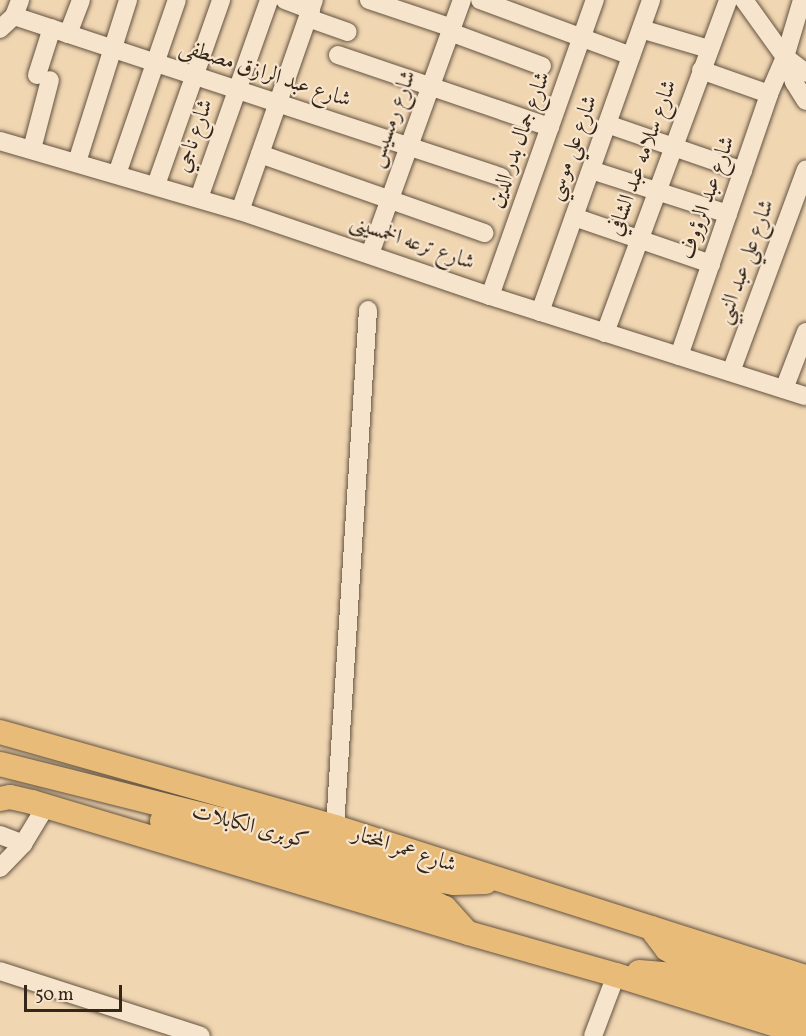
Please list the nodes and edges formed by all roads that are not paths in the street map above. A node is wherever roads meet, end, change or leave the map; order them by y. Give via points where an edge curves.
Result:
1 (81, 0) edge
2 (128, 0) edge
3 (177, 0) edge
4 (221, 0) edge
5 (269, 0) edge
6 (285, 0) edge
7 (369, 0) edge
8 (462, 0) edge
9 (480, 0) edge
10 (595, 0) edge
11 (651, 0) edge
12 (728, 0) edge
13 (744, 0) edge
14 (802, 0) edge
15 (17, 8) edge
16 (311, 9) edge
17 (0, 29) edge
18 (641, 29) junction
19 (451, 30) junction
20 (60, 31) junction
21 (348, 32) dead end
22 (582, 38) junction
23 (112, 48) junction
24 (709, 49) junction
25 (338, 55) dead end
26 (631, 56) junction
27 (785, 57) junction
28 (154, 62) junction
29 (543, 66) dead end
30 (701, 70) junction
31 (806, 73) edge
32 (194, 76) junction
33 (431, 86) junction
34 (237, 90) junction
35 (769, 94) junction
36 (806, 101) edge
37 (278, 104) junction
38 (607, 124) junction
39 (550, 127) junction
40 (0, 141) edge
41 (409, 147) junction
42 (673, 147) junction
43 (32, 149) junction
44 (260, 154) junction
45 (76, 162) junction
46 (806, 169) edge
47 (591, 170) junction
48 (743, 171) junction
49 (117, 174) junction
50 (501, 177) dead end
51 (156, 185) junction
52 (657, 191) junction
53 (199, 198) junction
54 (390, 199) junction
55 (240, 210) junction
56 (728, 214) junction
57 (574, 218) junction
58 (484, 232) dead end
59 (639, 240) junction
60 (370, 254) junction
61 (711, 264) junction
62 (490, 296) junction
63 (368, 310) dead end
64 (540, 312) junction
65 (806, 332) edge
66 (605, 333) junction
67 (679, 356) junction
68 (731, 372) junction
69 (784, 389) junction
70 (806, 396) edge
71 (3, 735) edge
72 (4, 783) edge
73 (46, 806) junction
74 (334, 827) junction
75 (0, 835) edge
76 (24, 844) junction
77 (0, 868) edge
78 (500, 880) junction
79 (651, 928) junction
80 (468, 933) junction
81 (0, 971) edge
82 (616, 975) junction
83 (806, 977) edge
84 (806, 994) edge
85 (806, 1015) edge
86 (806, 1034) edge
87 (201, 1036) edge
88 (593, 1036) edge

1 - 20 street
2 - 23 street
3 - 28 street
4 - 32 street
5 - 34 street, شارع ناجي
6 - 16 street
7 - 19 street
8 - 19 street, شارع رمسيس
9 - 22 street
10 - 22 street, شارع جمال بدر الدين
11 - 18 street, شارع علي موسي
12 - 24 street, شارع سلامه عبد الشافي
13 - 27 street
14 - 27 street, شارع عبد الرؤوف
15 - 17 street
15 - 20 street, شارع عبد الرازق مصطفى
16 - 21 street
16 - 37 street
18 - 24 street
18 - 26 street, شارع علي موسي
19 - 29 street
19 - 33 street, شارع رمسيس
20 - 23 street, شارع عبد الرازق مصطفى
20 - 43 street via 44,77
22 - 26 street
22 - 39 street, شارع جمال بدر الدين
23 - 28 street, شارع عبد الرازق مصطفى
23 - 45 street
24 - 30 street, شارع سلامه عبد الشافي
25 - 33 street
26 - 38 street, شارع علي موسي
27 - 31 street
27 - 35 street, شارع عبد الرؤوف
27 - 36 street
28 - 32 street, شارع عبد الرازق مصطفى
28 - 49 street
30 - 35 street
30 - 42 street, شارع سلامه عبد الشافي
32 - 34 street, شارع عبد الرازق مصطفى
32 - 51 street
33 - 39 street
33 - 41 street, شارع رمسيس
34 - 37 street, شارع عبد الرازق مصطفى
34 - 53 street, شارع ناجي
35 - 48 street, شارع عبد الرؤوف
37 - 41 street, شارع عبد الرازق مصطفى
37 - 44 street
38 - 42 street
38 - 47 street, شارع علي موسي
39 - 62 street, شارع جمال بدر الدين
40 - 43 street, شارع ترعه الخمسينى
41 - 50 street, شارع عبد الرازق مصطفى
41 - 54 street, شارع رمسيس
42 - 48 street
42 - 52 street, شارع سلامه عبد الشافي
43 - 45 street, شارع ترعه الخمسينى
44 - 54 street
44 - 55 street
45 - 49 street, شارع ترعه الخمسينى
46 - 68 street, شارع علي عبد النبي
47 - 52 street
47 - 57 street, شارع علي موسي
48 - 56 street, شارع عبد الرؤوف
49 - 51 street, شارع ترعه الخمسينى
51 - 53 street, شارع ترعه الخمسينى
52 - 56 street
52 - 59 street, شارع سلامه عبد الشافي
53 - 55 street, شارع ترعه الخمسينى
54 - 58 street
54 - 60 street, شارع رمسيس
55 - 60 street, شارع ترعه الخمسينى
56 - 61 street, شارع عبد الرؤوف
57 - 59 street
57 - 64 street, شارع علي موسي
59 - 61 street
59 - 66 street, شارع سلامه عبد الشافي
60 - 62 street, شارع ترعه الخمسينى
61 - 67 street, شارع عبد الرؤوف
62 - 64 street, شارع ترعه الخمسينى
63 - 74 street
64 - 66 street, شارع ترعه الخمسينى
65 - 69 street
66 - 67 street, شارع ترعه الخمسينى
67 - 68 street, شارع ترعه الخمسينى
68 - 69 street, شارع ترعه الخمسينى
69 - 70 street, شارع ترعه الخمسينى
71 - 74 main road, شارع عمر المختار
72 - 73 main road
72 - 78 main road, كوبرى الكابلات via 286,836 431,879 454,883
72 - 80 main road, كوبرى الكابلات via 280,853 415,893 445,908
73 - 76 street
73 - 80 main road
74 - 78 main road, شارع عمر المختار
75 - 76 street
76 - 77 street
78 - 79 main road, شارع عمر المختار
79 - 83 main road, شارع عمر المختار
79 - 84 main road via 667,949 682,958
80 - 82 main road
81 - 87 street
82 - 85 main road via 674,975
82 - 86 main road
82 - 88 street

